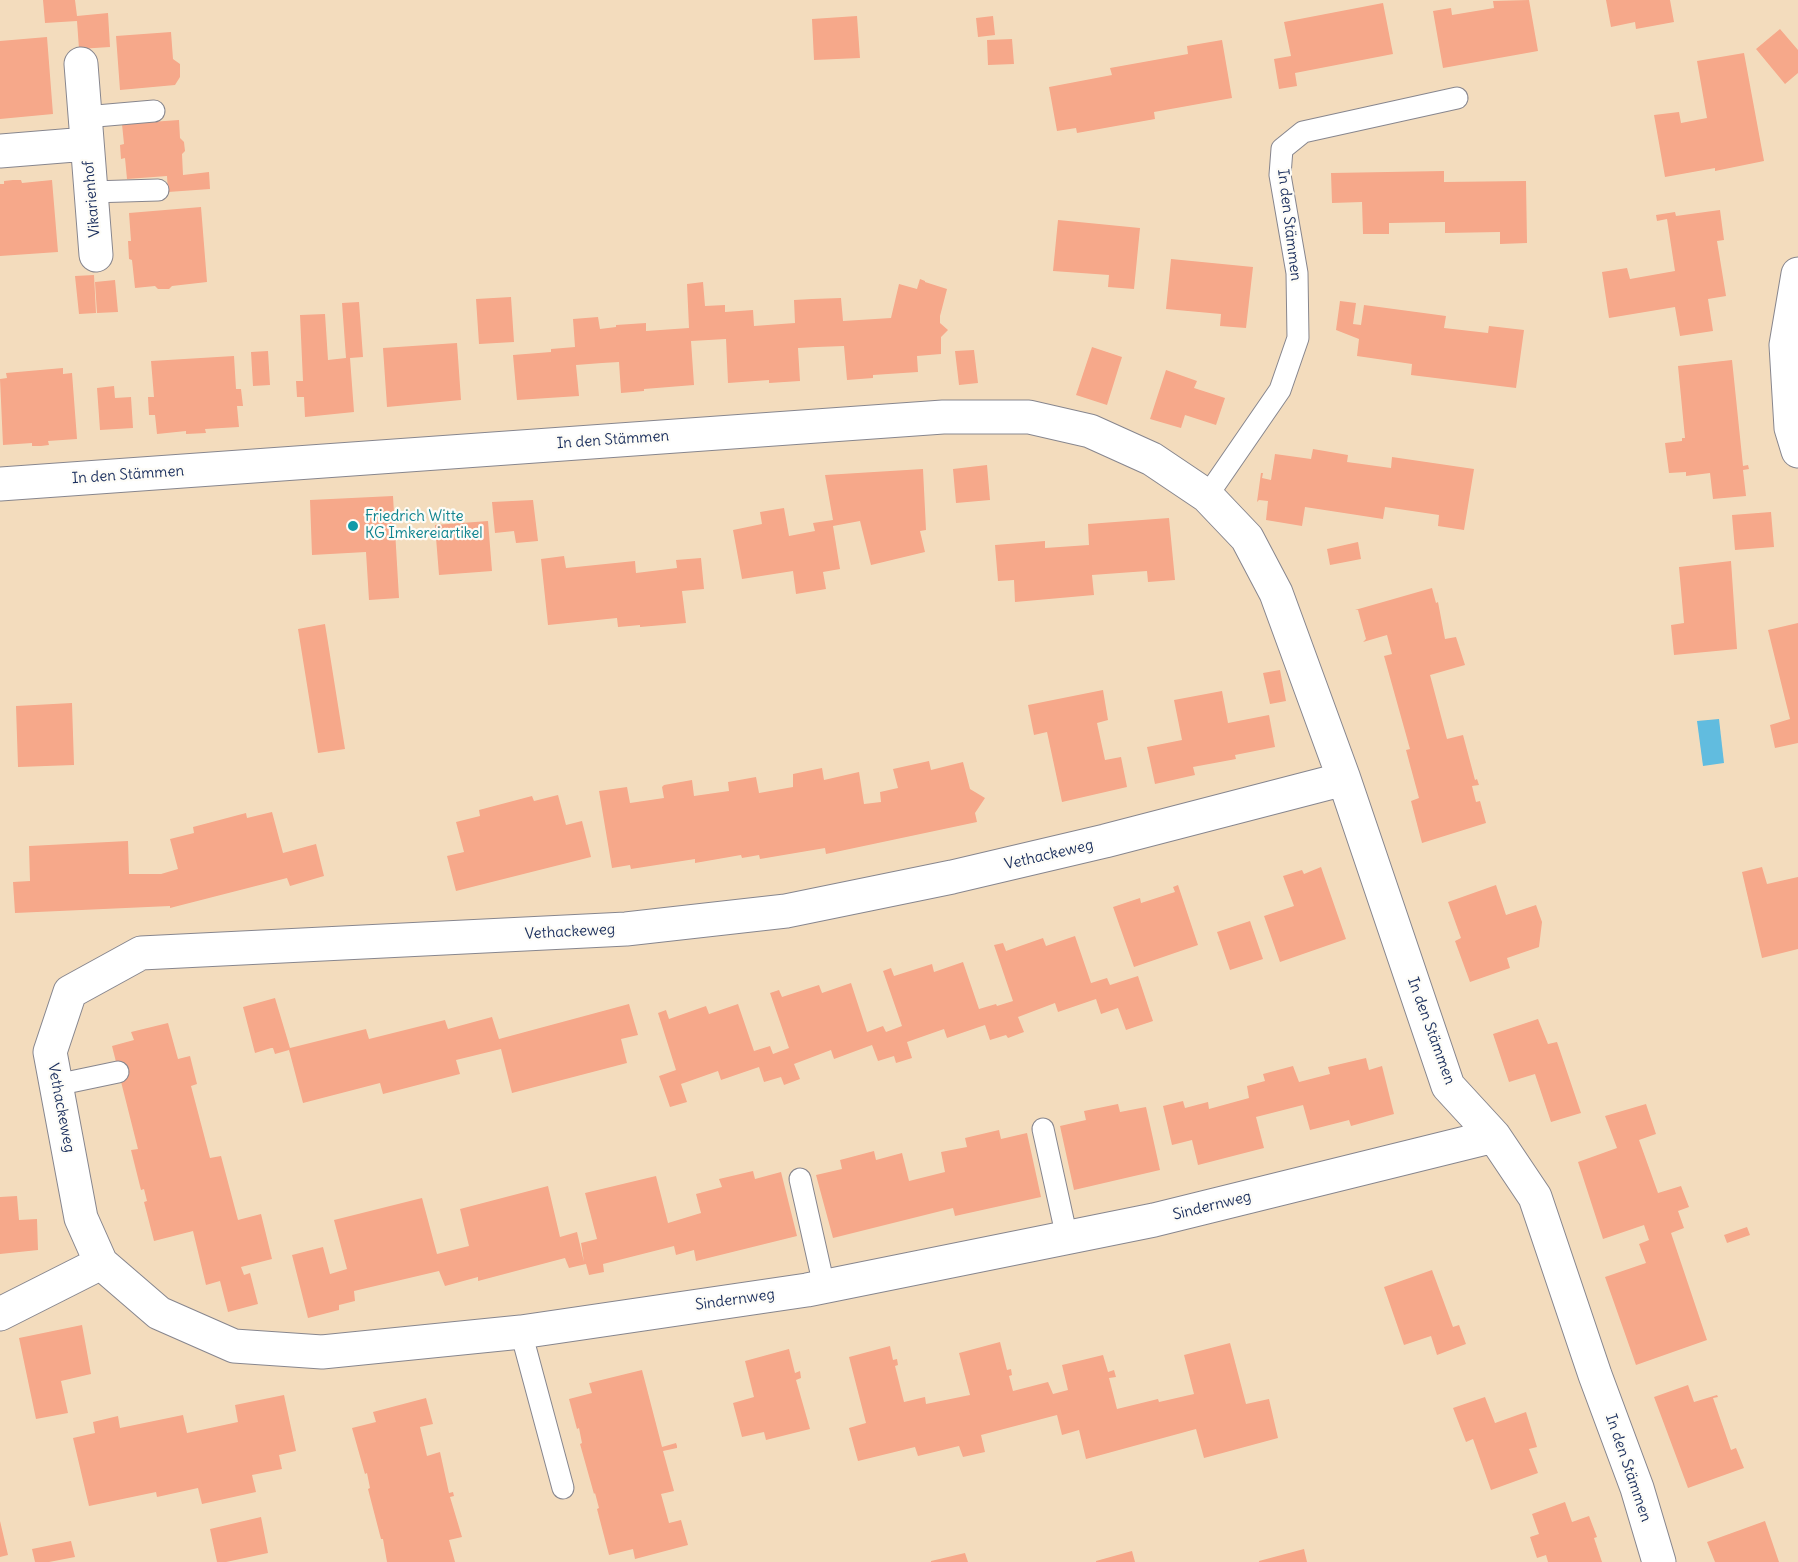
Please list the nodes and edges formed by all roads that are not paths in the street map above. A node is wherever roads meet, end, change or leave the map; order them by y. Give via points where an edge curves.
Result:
1 (81, 64) dead end
2 (1457, 98) dead end
3 (154, 111) dead end
4 (86, 130) junction
5 (0, 151) edge
6 (158, 189) dead end
7 (91, 192) junction
8 (96, 255) dead end
9 (1798, 274) edge
10 (1798, 451) edge
11 (0, 484) edge
12 (1207, 496) junction
13 (1344, 779) junction
14 (118, 1072) dead end
15 (56, 1085) junction
16 (1043, 1129) dead end
17 (1494, 1136) junction
18 (800, 1179) dead end
19 (1067, 1238) junction
20 (101, 1263) junction
21 (824, 1286) junction
22 (0, 1314) edge
23 (521, 1332) junction
24 (562, 1488) dead end
25 (1659, 1562) edge

1 - 4 street, Vikarienhof
2 - 12 lane, In den Stämmen via 1303,132 1282,149 1280,175 1297,273 1298,338 1280,390
3 - 4 lane
4 - 5 street, Vikarienhof
4 - 7 street, Vikarienhof
6 - 7 lane
7 - 8 street, Vikarienhof
9 - 10 street via 1786,345 1791,428
11 - 12 street, In den Stämmen via 943,417 1029,417 1090,431 1152,459
12 - 13 street, In den Stämmen via 1247,538 1276,593
13 - 15 street, Vethackeweg via 952,878 786,911 626,929 141,953 70,992 50,1052
13 - 17 street, In den Stämmen via 1448,1086
14 - 15 lane
15 - 20 street, Vethackeweg via 81,1218
16 - 19 lane
17 - 19 street, Sindernweg
17 - 25 street, In den Stämmen via 1535,1197
18 - 21 lane
19 - 21 street, Sindernweg
20 - 22 street
20 - 23 street, Sindernweg via 159,1314 234,1346 322,1352
21 - 23 street, Sindernweg
23 - 24 lane

